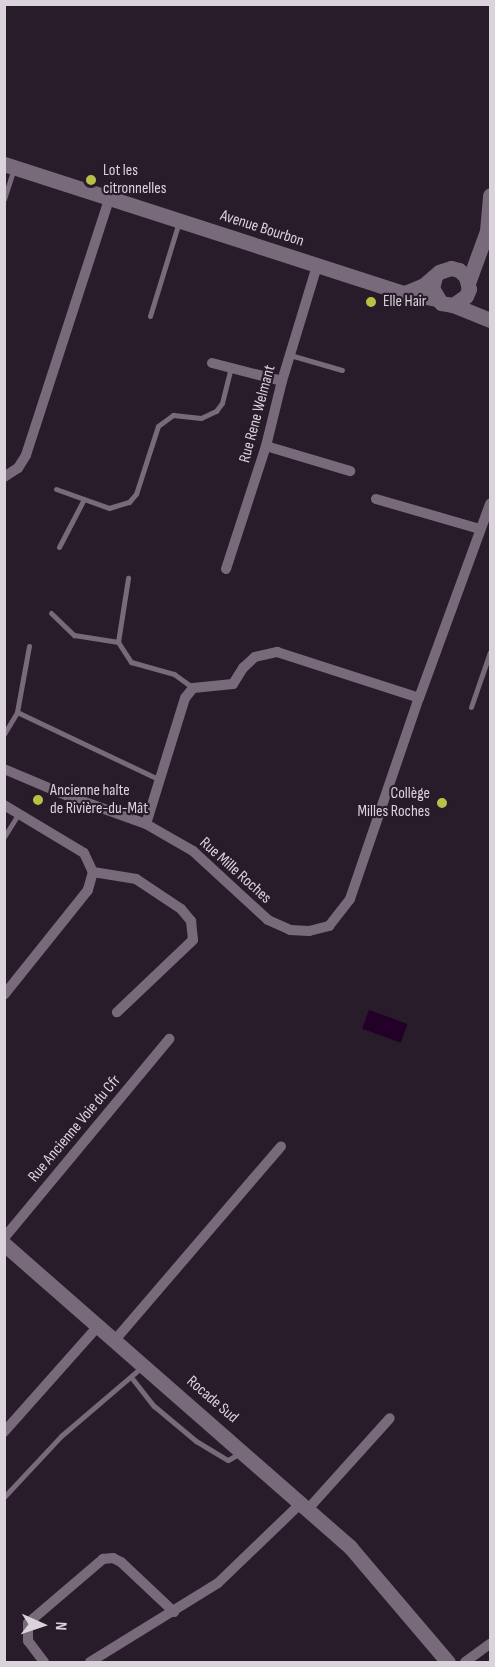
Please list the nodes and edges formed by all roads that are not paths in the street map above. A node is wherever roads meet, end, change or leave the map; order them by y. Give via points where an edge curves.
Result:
1 (9, 165) edge
2 (490, 195) edge
3 (110, 197) junction
4 (4, 199) edge
5 (179, 221) junction
6 (482, 248) junction
7 (317, 266) junction
8 (455, 269) junction
9 (435, 277) junction
10 (468, 287) junction
11 (405, 293) junction
12 (437, 299) junction
13 (453, 305) junction
14 (150, 316) dead end
15 (485, 317) edge
16 (290, 355) junction
17 (212, 363) dead end
18 (231, 368) junction
19 (342, 370) dead end
20 (282, 381) junction
21 (266, 446) junction
22 (350, 471) dead end
23 (4, 477) edge
24 (56, 489) dead end
25 (84, 499) junction
26 (376, 500) dead end
27 (490, 509) edge
28 (480, 529) junction
29 (59, 547) dead end
30 (226, 569) dead end
31 (128, 578) dead end
32 (51, 613) dead end
33 (118, 642) junction
34 (29, 645) dead end
35 (490, 652) edge
36 (193, 688) junction
37 (419, 698) junction
38 (471, 706) dead end
39 (18, 712) junction
40 (4, 734) edge
41 (4, 769) edge
42 (160, 780) junction
43 (4, 805) edge
44 (19, 813) junction
45 (146, 824) junction
46 (4, 837) edge
47 (93, 872) junction
48 (4, 994) edge
49 (117, 1012) dead end
50 (169, 1039) dead end
51 (281, 1146) dead end
52 (4, 1238) edge
53 (4, 1244) edge
54 (98, 1326) junction
55 (115, 1340) junction
56 (145, 1365) junction
57 (131, 1377) junction
58 (390, 1418) dead end
59 (4, 1432) edge
60 (242, 1450) junction
61 (4, 1497) edge
62 (305, 1506) junction
63 (174, 1612) junction
64 (490, 1644) edge
65 (44, 1662) edge
66 (90, 1662) edge
67 (448, 1662) edge
68 (465, 1662) edge

1 - 3 street, Avenue Bourbon
1 - 4 lane
2 - 6 street
3 - 5 street, Avenue Bourbon
3 - 23 street via 26,455 18,468
5 - 7 street, Avenue Bourbon
5 - 14 lane
6 - 8 street
6 - 10 street
7 - 11 street, Avenue Bourbon
7 - 16 street, Rue Rene Welmant
8 - 9 street via 444,269
8 - 10 street via 462,272
9 - 11 street
9 - 12 street via 432,288
10 - 13 street via 464,300
10 - 15 street
11 - 12 street, Avenue Bourbon
12 - 13 street
13 - 15 street
16 - 19 lane
16 - 20 street, Rue Rene Welmant
17 - 18 street
18 - 20 street
18 - 25 lane via 222,403 216,411 201,418 173,415 162,421 136,495 129,502 109,508
20 - 21 street, Rue Rene Welmant
21 - 22 street
21 - 30 street, Rue Rene Welmant
24 - 25 lane
25 - 29 lane
26 - 28 street
27 - 28 street, Rue Mille Roches
28 - 37 street, Rue Mille Roches
31 - 33 lane
32 - 33 lane via 74,635
33 - 36 lane via 131,663 174,674
34 - 39 lane
35 - 38 lane
36 - 37 street via 233,684 255,657 277,652
36 - 42 street via 185,698
37 - 45 street, Rue Mille Roches via 350,899 329,926 290,930 268,920 192,851
39 - 40 lane
39 - 42 lane
41 - 45 street, Rue Mille Roches
42 - 45 street
43 - 44 street
44 - 46 lane
44 - 47 street via 84,853
47 - 48 street via 88,890
47 - 49 street via 136,879 181,909 191,921 193,940
50 - 52 street, Rue Ancienne Voie du Cfr
51 - 55 street
53 - 54 street, Rocade Sud
54 - 55 street, Rocade Sud
54 - 59 street
55 - 56 street, Rocade Sud
56 - 57 lane
56 - 60 street, Rocade Sud
57 - 60 lane via 154,1406 218,1456 228,1460
57 - 61 lane via 62,1436
58 - 62 street
60 - 62 street, Rocade Sud
62 - 63 street via 230,1574
62 - 67 street, Rocade Sud via 377,1576
63 - 65 street via 121,1562 103,1559 28,1623 28,1641
63 - 66 street
64 - 68 street

